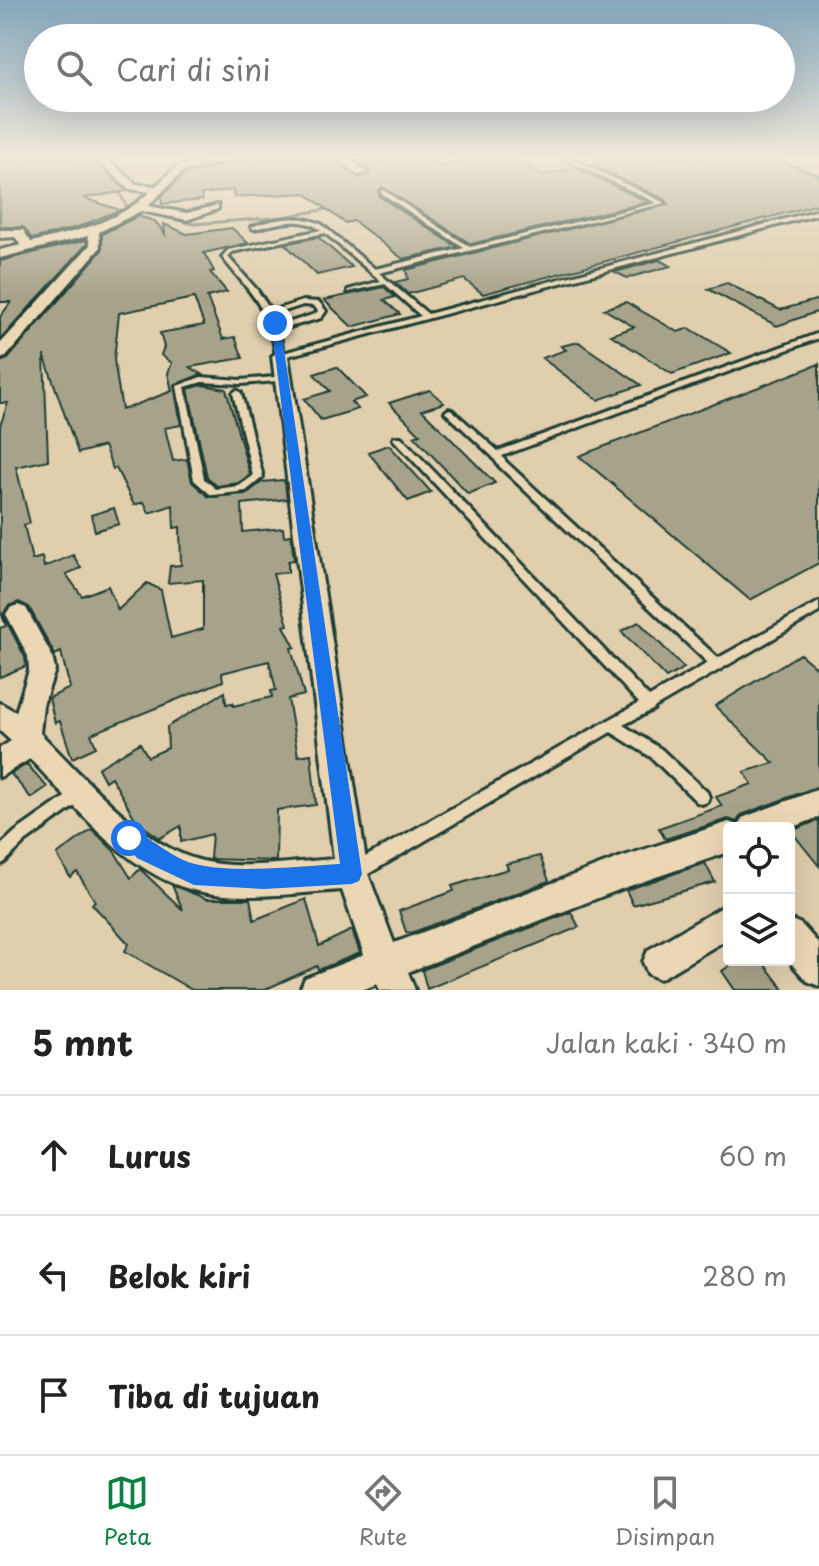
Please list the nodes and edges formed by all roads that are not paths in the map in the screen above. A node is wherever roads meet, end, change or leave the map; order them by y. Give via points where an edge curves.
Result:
1 (142, 204) edge
2 (401, 204) edge
3 (657, 204) edge
4 (214, 207) dead end
5 (137, 209) junction
6 (819, 212) edge
7 (254, 227) dead end
8 (93, 231) junction
9 (326, 231) junction
10 (0, 234) edge
11 (29, 248) junction
12 (469, 249) junction
13 (0, 254) edge
14 (373, 272) junction
15 (386, 282) junction
16 (350, 291) dead end
17 (271, 313) junction
18 (427, 317) junction
19 (278, 328) junction
20 (819, 335) edge
21 (0, 354) edge
22 (283, 367) junction
23 (237, 393) dead end
24 (449, 412) dead end
25 (398, 439) dead end
26 (497, 455) junction
27 (819, 606) edge
28 (18, 614) dead end
29 (718, 665) junction
30 (649, 705) junction
31 (0, 715) edge
32 (614, 727) junction
33 (29, 738) junction
34 (0, 764) edge
35 (83, 791) junction
36 (702, 797) dead end
37 (819, 803) edge
38 (769, 822) edge
39 (723, 839) edge
40 (0, 857) edge
41 (352, 874) junction
42 (723, 923) edge
43 (795, 943) edge
44 (660, 962) dead end
45 (819, 969) edge
46 (391, 976) edge
47 (317, 990) edge

1 - 5 street
2 - 12 lane
3 - 12 lane
4 - 5 street via 168,217
5 - 8 street
6 - 18 lane
7 - 9 lane via 307,220 317,221
8 - 11 street
8 - 21 street via 96,245
9 - 14 lane
9 - 17 lane via 226,254
10 - 11 street via 19,233
11 - 13 street
12 - 14 lane
14 - 15 lane
15 - 16 lane
15 - 18 lane
17 - 19 lane
17 - 19 lane via 303,303 316,304 322,311
18 - 22 lane
19 - 22 lane
20 - 26 lane
22 - 23 lane via 241,382 201,379 181,386 199,480 214,492 242,489 258,477
22 - 41 street
24 - 26 lane
25 - 30 lane
26 - 29 lane
27 - 29 lane
28 - 33 street via 42,670 30,705
29 - 30 lane
30 - 32 lane
31 - 33 street
32 - 36 lane via 656,753
32 - 41 lane
33 - 34 street
33 - 35 street
35 - 40 lane
35 - 41 street via 144,851 194,875
37 - 38 street
39 - 46 street
41 - 46 street
42 - 44 street
43 - 45 street
46 - 47 street

